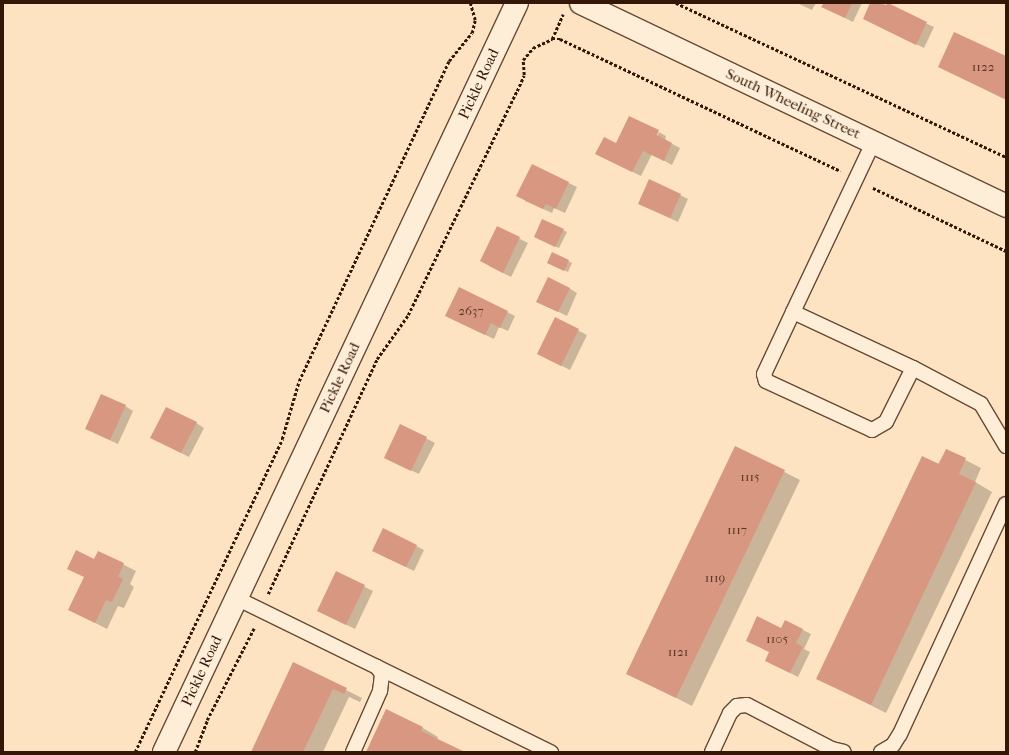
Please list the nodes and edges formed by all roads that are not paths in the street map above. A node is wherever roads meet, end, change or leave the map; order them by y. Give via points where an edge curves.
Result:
1 (517, 3) edge
2 (573, 7) edge
3 (873, 143) junction
4 (1006, 206) edge
5 (793, 312) junction
6 (913, 368) junction
7 (1006, 446) edge
8 (1006, 504) edge
9 (236, 598) junction
10 (377, 667) junction
11 (164, 752) edge
12 (353, 752) edge
13 (551, 752) edge
14 (712, 752) edge
15 (844, 752) edge
16 (881, 752) edge

1 - 9 street, Pickle Road
2 - 3 street, South Wheeling Street
3 - 4 street, South Wheeling Street
3 - 5 lane
5 - 6 lane
5 - 6 lane via 764,374 766,381 872,430 886,422
6 - 7 lane via 981,404
8 - 16 lane via 900,734 893,745
9 - 10 lane
9 - 11 street, Pickle Road
10 - 12 lane via 382,674 380,691
10 - 13 lane
14 - 15 lane via 730,713 737,706 747,705 832,749

